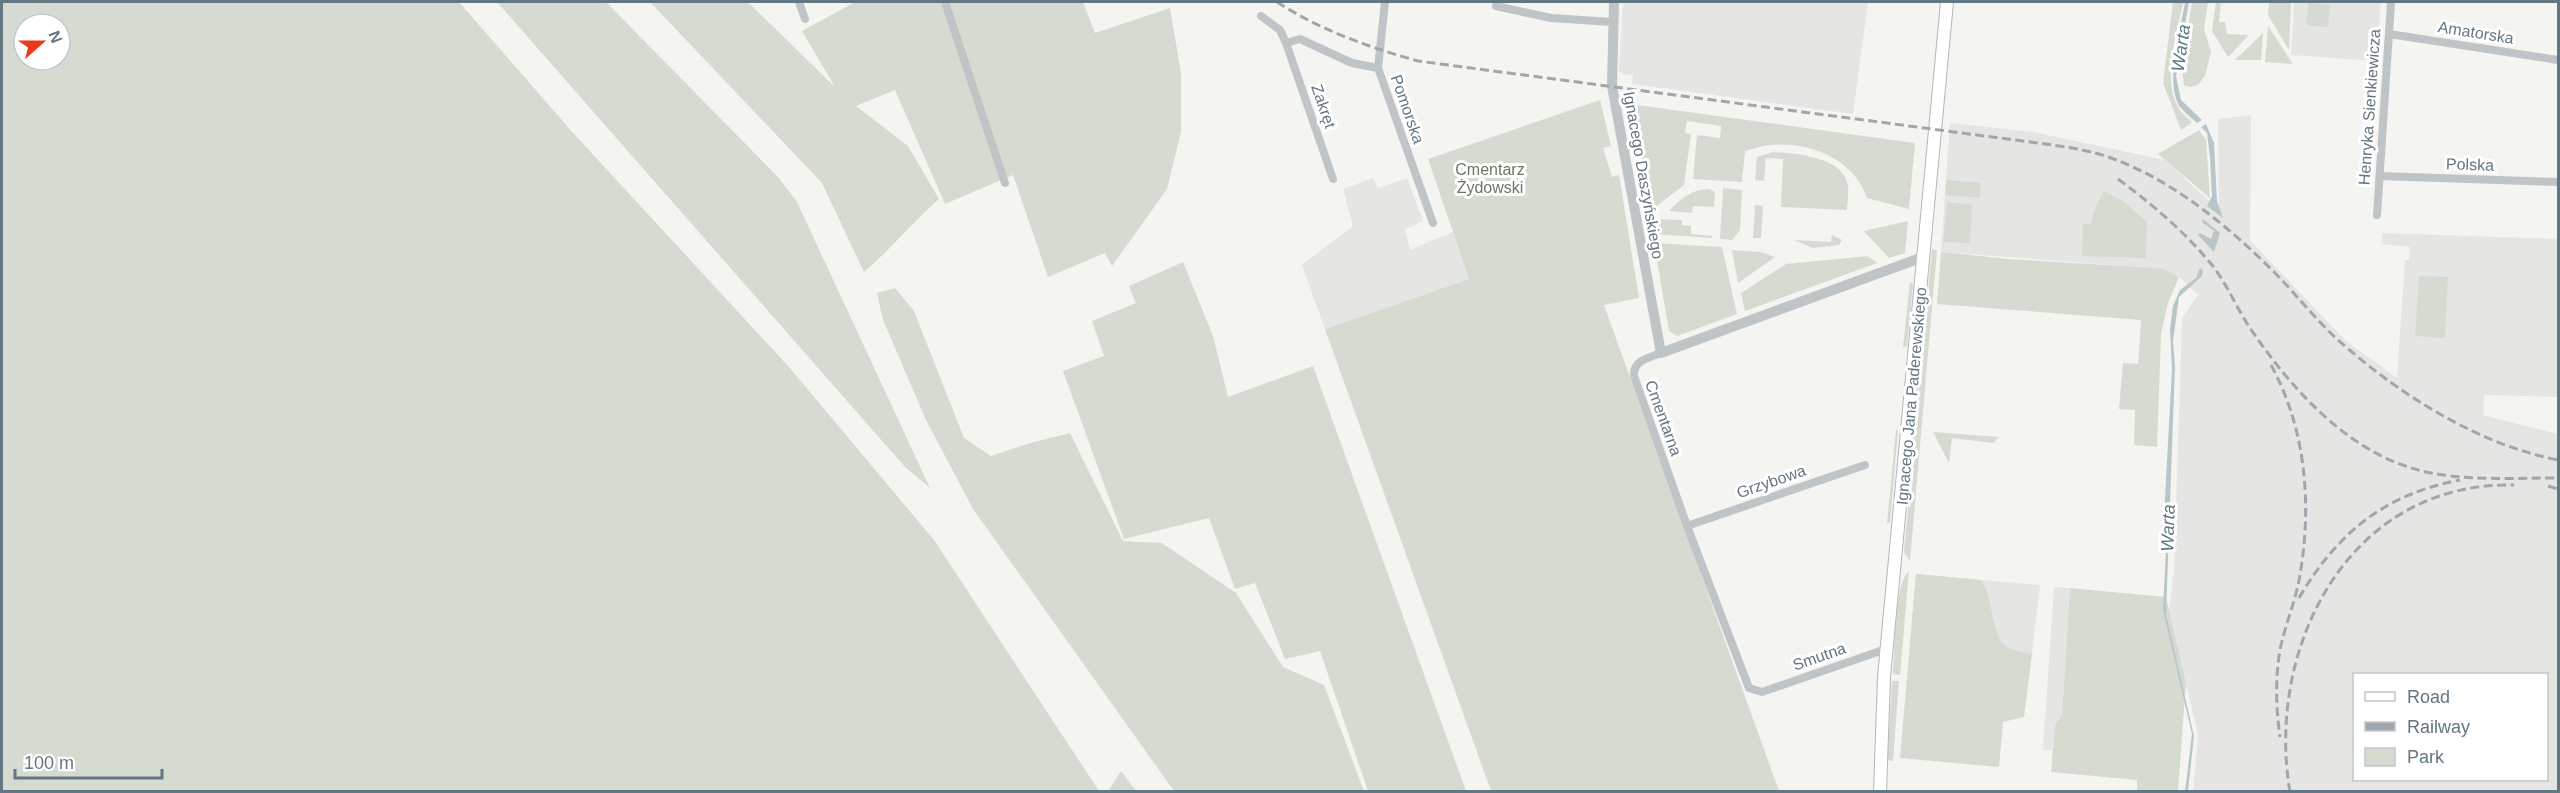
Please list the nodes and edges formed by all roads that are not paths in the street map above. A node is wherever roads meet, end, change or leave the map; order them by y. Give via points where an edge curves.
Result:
1 (799, 2) edge
2 (945, 2) edge
3 (1385, 2) edge
4 (1614, 2) edge
5 (1947, 2) edge
6 (2391, 2) edge
7 (1496, 6) dead end
8 (1261, 16) dead end
9 (805, 19) dead end
10 (1612, 22) junction
11 (2389, 34) junction
12 (1286, 43) junction
13 (2559, 60) edge
14 (1378, 68) junction
15 (2380, 176) junction
16 (1333, 179) dead end
17 (2559, 182) edge
18 (1005, 183) dead end
19 (2377, 215) dead end
20 (1433, 223) dead end
21 (1923, 257) junction
22 (1661, 353) junction
23 (1865, 465) dead end
24 (1687, 526) junction
25 (1886, 649) junction
26 (1762, 692) joint
27 (1880, 792) edge

1 - 9 street
2 - 18 street
3 - 14 street, Pomorska
4 - 10 street, Ignacego Daszyńskiego
5 - 21 main road, Ignacego Jana Paderewskiego
6 - 11 street, Henryka Sienkiewicza
7 - 10 street via 1558,19
8 - 12 street, Zakręt via 1280,30
10 - 22 street, Ignacego Daszyńskiego via 1612,86
11 - 13 street, Amatorska
11 - 15 street, Henryka Sienkiewicza
12 - 14 street via 1300,39 1352,63
12 - 16 street, Zakręt
14 - 20 street, Pomorska
15 - 17 street, Polska
15 - 19 street, Henryka Sienkiewicza
21 - 22 street, Cmentarna
21 - 25 main road, Ignacego Jana Paderewskiego
22 - 24 street, Cmentarna via 1637,364 1634,376
23 - 24 street, Grzybowa
24 - 26 street, Cmentarna via 1746,682 1754,691
25 - 26 street, Smutna
25 - 27 main road, Ignacego Jana Paderewskiego

